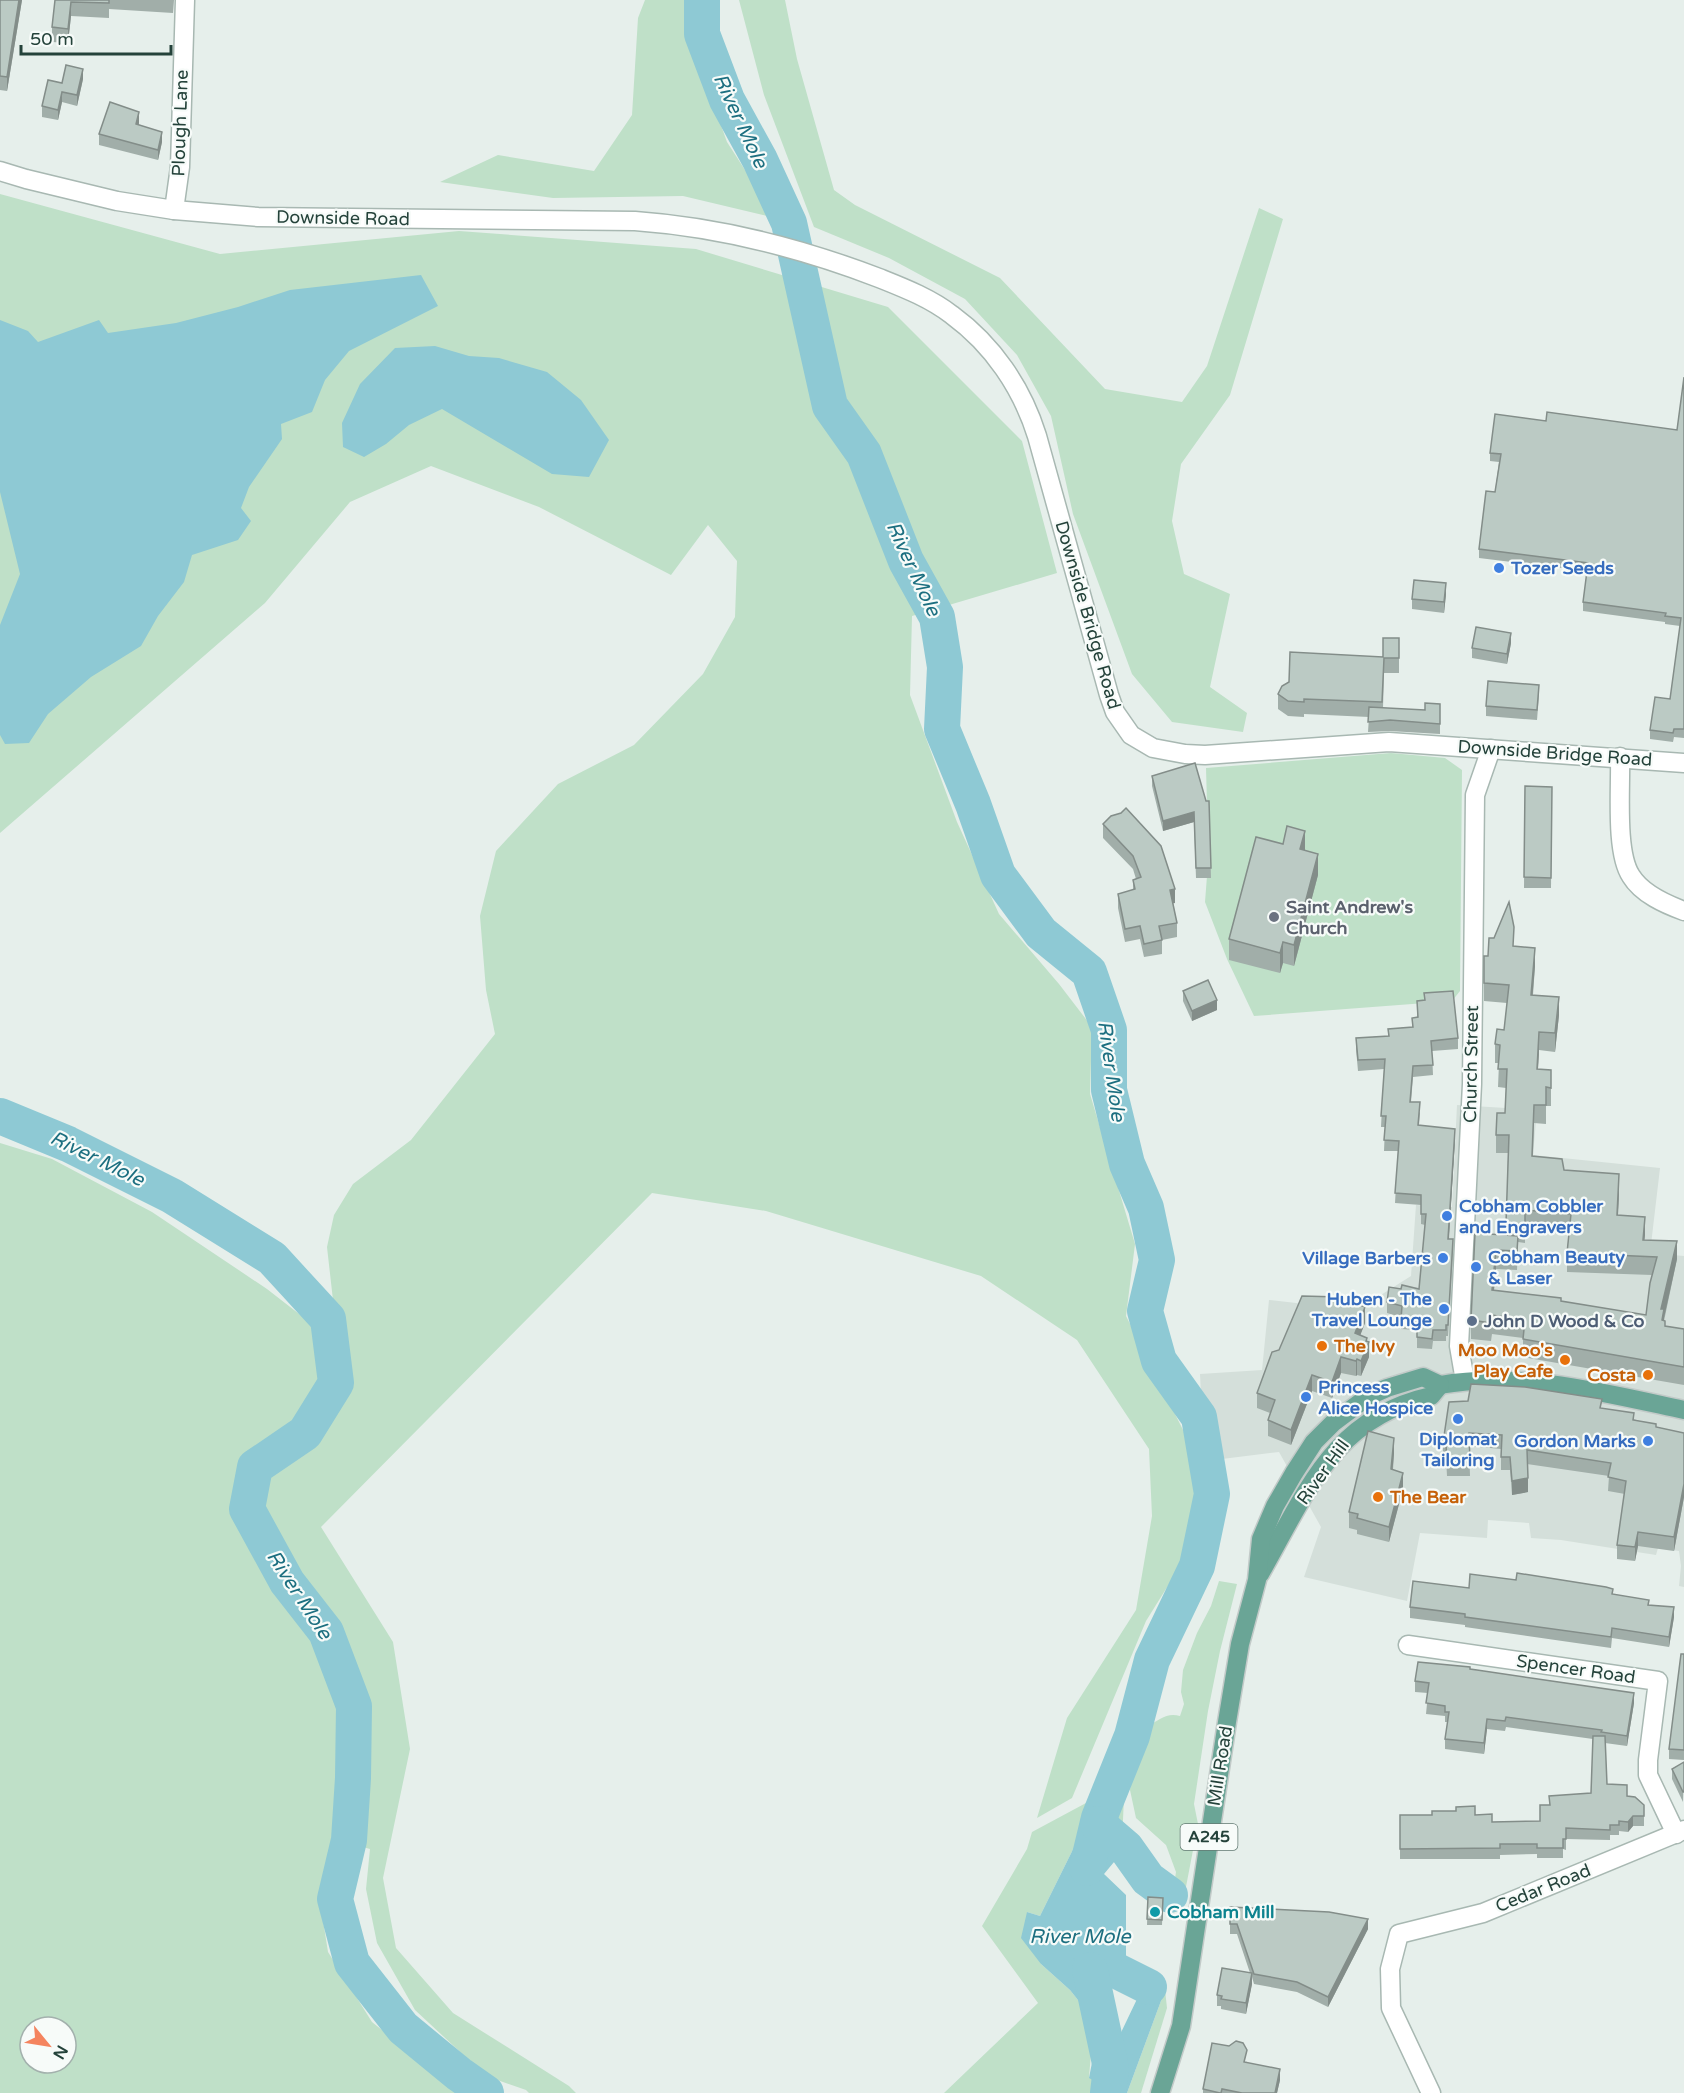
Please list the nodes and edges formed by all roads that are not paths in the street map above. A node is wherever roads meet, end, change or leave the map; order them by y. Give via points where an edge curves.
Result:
1 (185, 0) edge
2 (0, 171) edge
3 (174, 210) junction
4 (690, 227) joint
5 (1491, 749) junction
6 (1620, 757) junction
7 (1684, 763) edge
8 (1684, 911) edge
9 (1465, 1381) junction
10 (1684, 1410) edge
11 (1257, 1580) joint
12 (1408, 1645) dead end
13 (1680, 1832) edge
14 (1160, 2093) edge
15 (1431, 2093) edge

1 - 3 street, Plough Lane via 180,167
2 - 3 street, Downside Road via 82,194
3 - 4 street, Downside Road via 258,217 635,221
4 - 5 street, Downside Bridge Road via 762,241 891,283 926,298 969,328 996,358 1024,401 1037,436 1109,694 1115,712 1131,735 1154,748 1204,755 1389,742
5 - 6 street, Downside Bridge Road
5 - 9 street, Church Street via 1475,795 1472,1084 1459,1346
6 - 7 street, Downside Bridge Road
6 - 8 street via 1625,865 1644,890
9 - 10 main road, A245 via 1548,1384
9 - 11 main road, River Hill / A245 via 1440,1385 1431,1396 1395,1408 1349,1436 1320,1471
11 - 14 main road, Mill Road / A245 via 1228,1710 1181,2026
12 - 13 street, Spencer Road via 1658,1681 1648,1775
13 - 15 street, Cedar Road via 1483,1913 1399,1934 1390,1969 1391,2008

